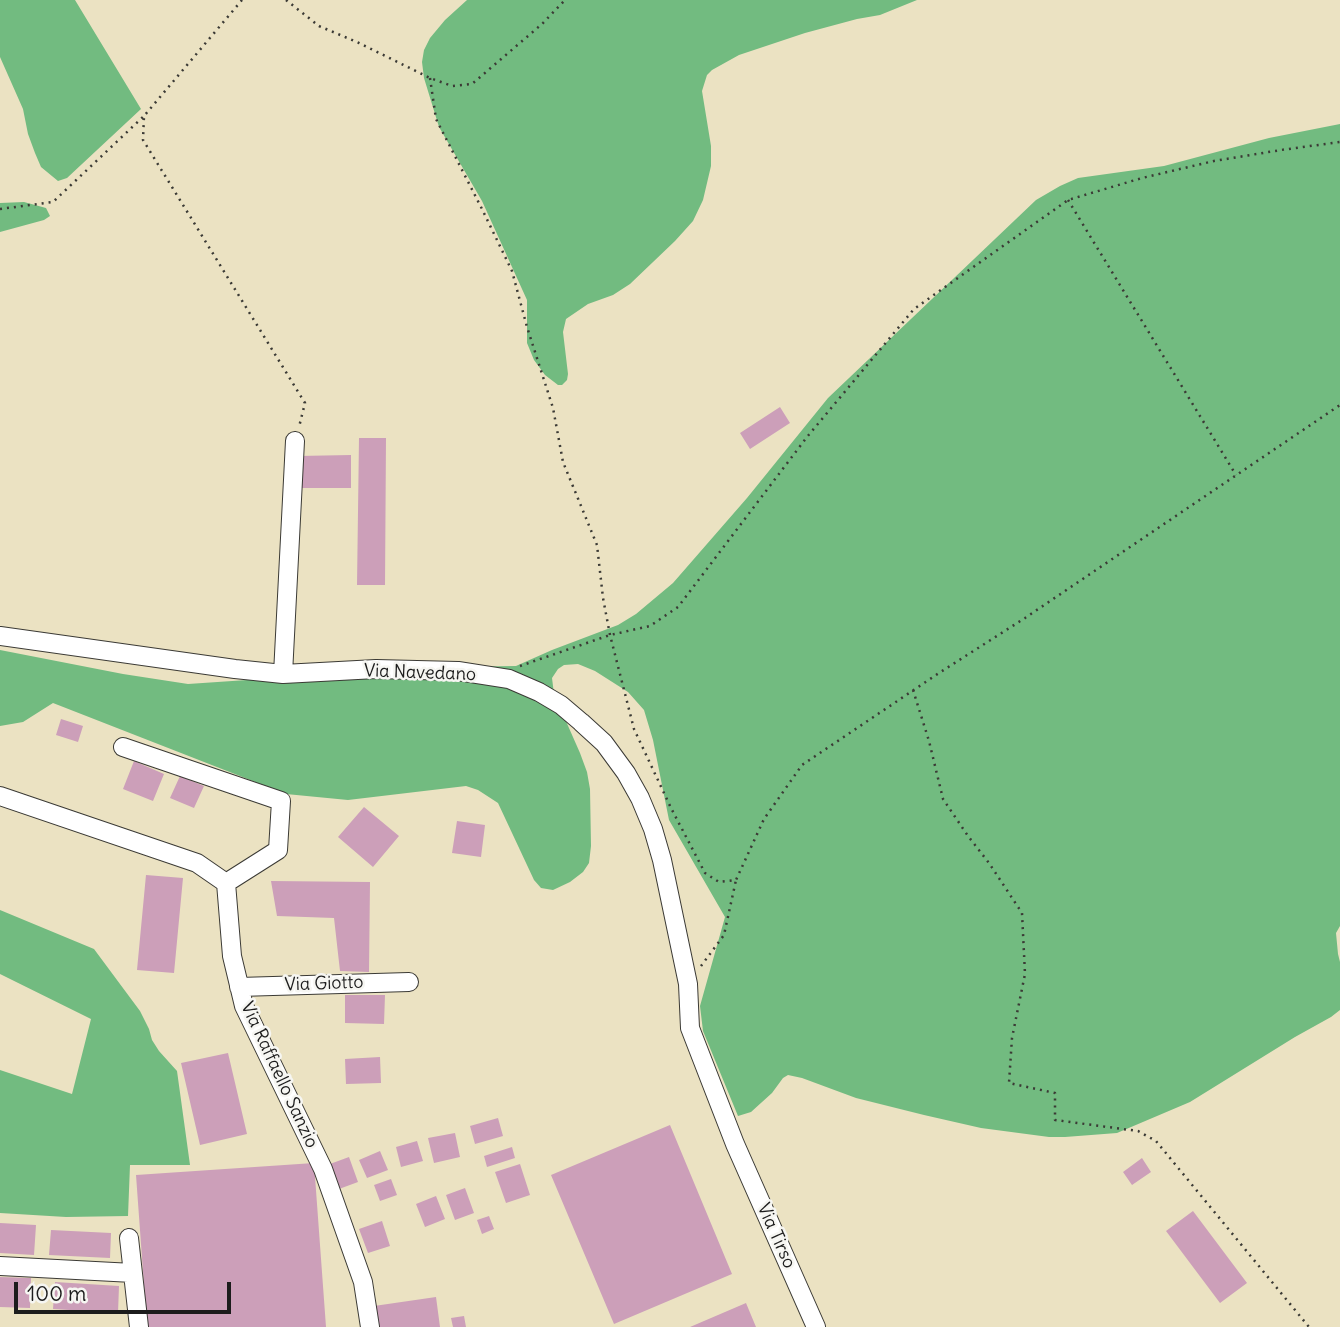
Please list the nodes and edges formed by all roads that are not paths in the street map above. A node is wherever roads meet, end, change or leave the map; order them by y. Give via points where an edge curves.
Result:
1 (295, 441) road end
2 (0, 636) edge
3 (283, 674) junction
4 (123, 747) dead end
5 (0, 796) edge
6 (226, 883) junction
7 (409, 982) dead end
8 (239, 987) junction
9 (735, 1144) joint
10 (129, 1238) dead end
11 (0, 1266) edge
12 (133, 1273) junction
13 (139, 1327) edge
14 (370, 1327) edge
15 (816, 1327) edge

1 - 3 street
2 - 3 street, Via Navedano
3 - 9 street, Via Navedano via 458,671 509,679 561,705 604,743 631,781 653,829 688,984 690,1028
4 - 6 street via 281,801 278,850
5 - 6 street via 197,863
6 - 8 street, Via Raffaello Sanzio
7 - 8 street, Via Giotto
8 - 14 street, Via Raffaello Sanzio via 323,1169 363,1282
9 - 15 street, Via Tirso
10 - 12 street
11 - 12 street
12 - 13 street

